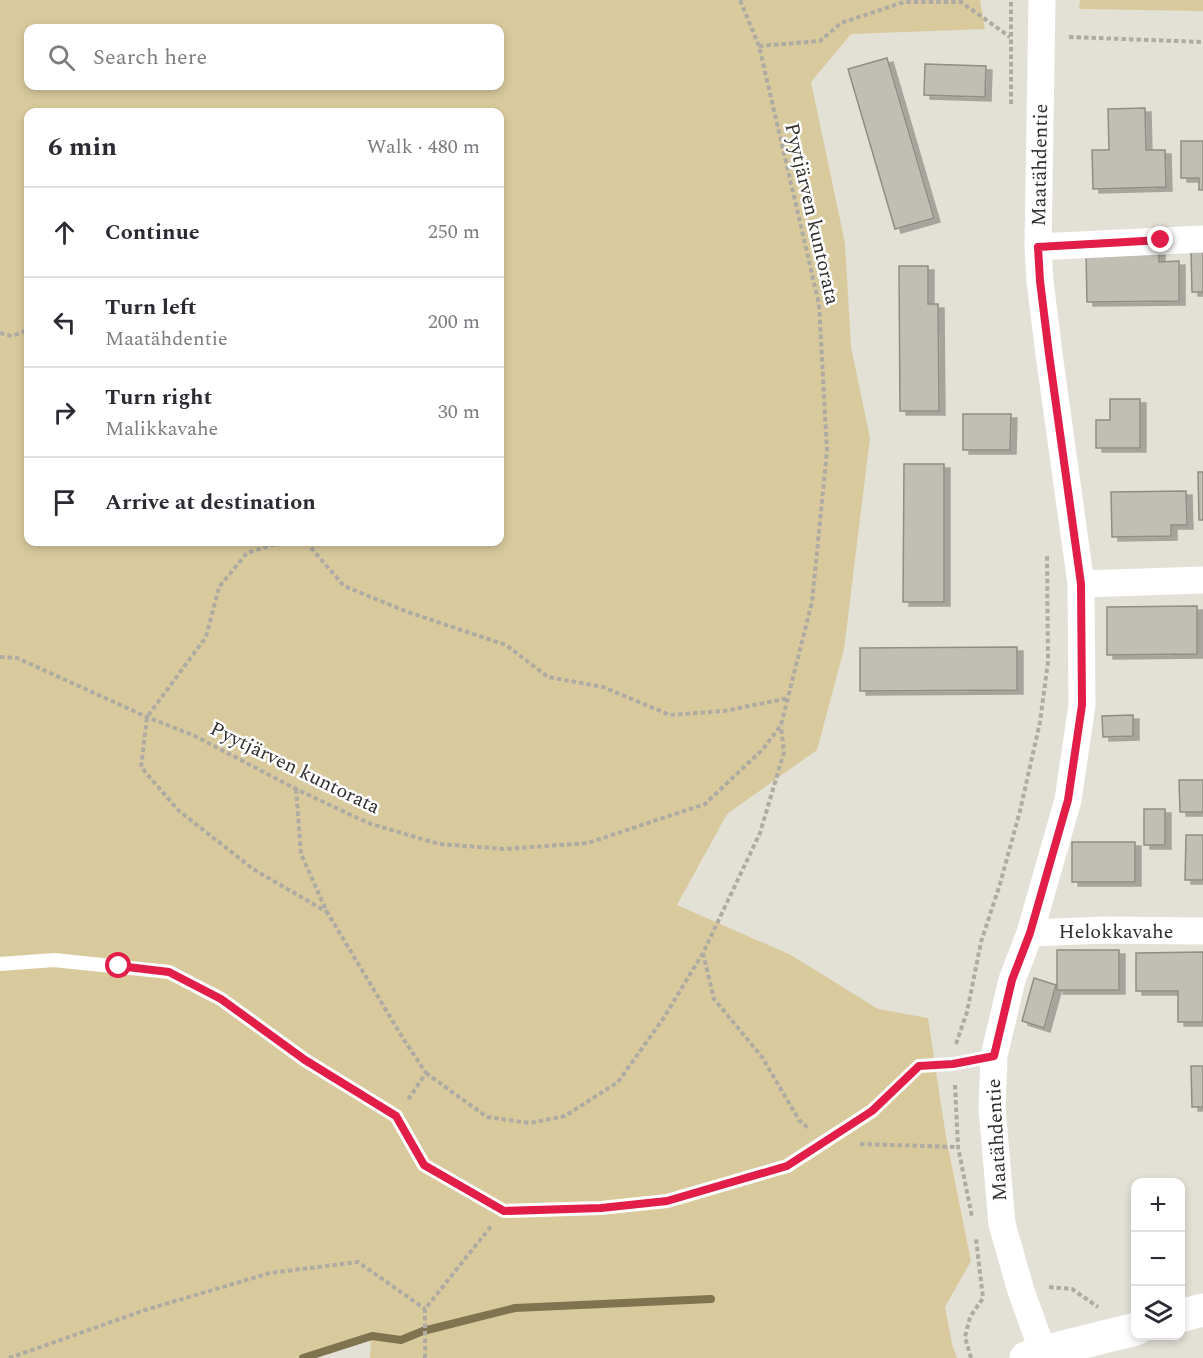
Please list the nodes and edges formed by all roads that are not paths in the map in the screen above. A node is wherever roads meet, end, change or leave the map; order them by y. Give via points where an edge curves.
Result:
1 (1042, 0) edge
2 (1203, 239) edge
3 (1038, 247) junction
4 (1203, 580) edge
5 (1081, 584) junction
6 (1203, 931) edge
7 (1030, 933) junction
8 (0, 964) edge
9 (994, 1056) junction
10 (1203, 1310) edge
11 (1185, 1315) edge
12 (1121, 1334) edge
13 (1035, 1355) edge

1 - 3 street, Maatähdentie
2 - 3 street
3 - 5 street, Maatähdentie via 1050,365
4 - 5 street
5 - 7 street, Maatähdentie via 1082,705 1068,800
6 - 7 street, Helokkavahe
7 - 9 street, Maatähdentie via 1012,980
8 - 9 lane via 54,960 169,972 221,999 305,1060 396,1116 424,1165 504,1211 667,1201 787,1166 872,1111 919,1066
9 - 13 street, Maatähdentie via 992,1108 1002,1224
10 - 11 main road
12 - 13 main road

